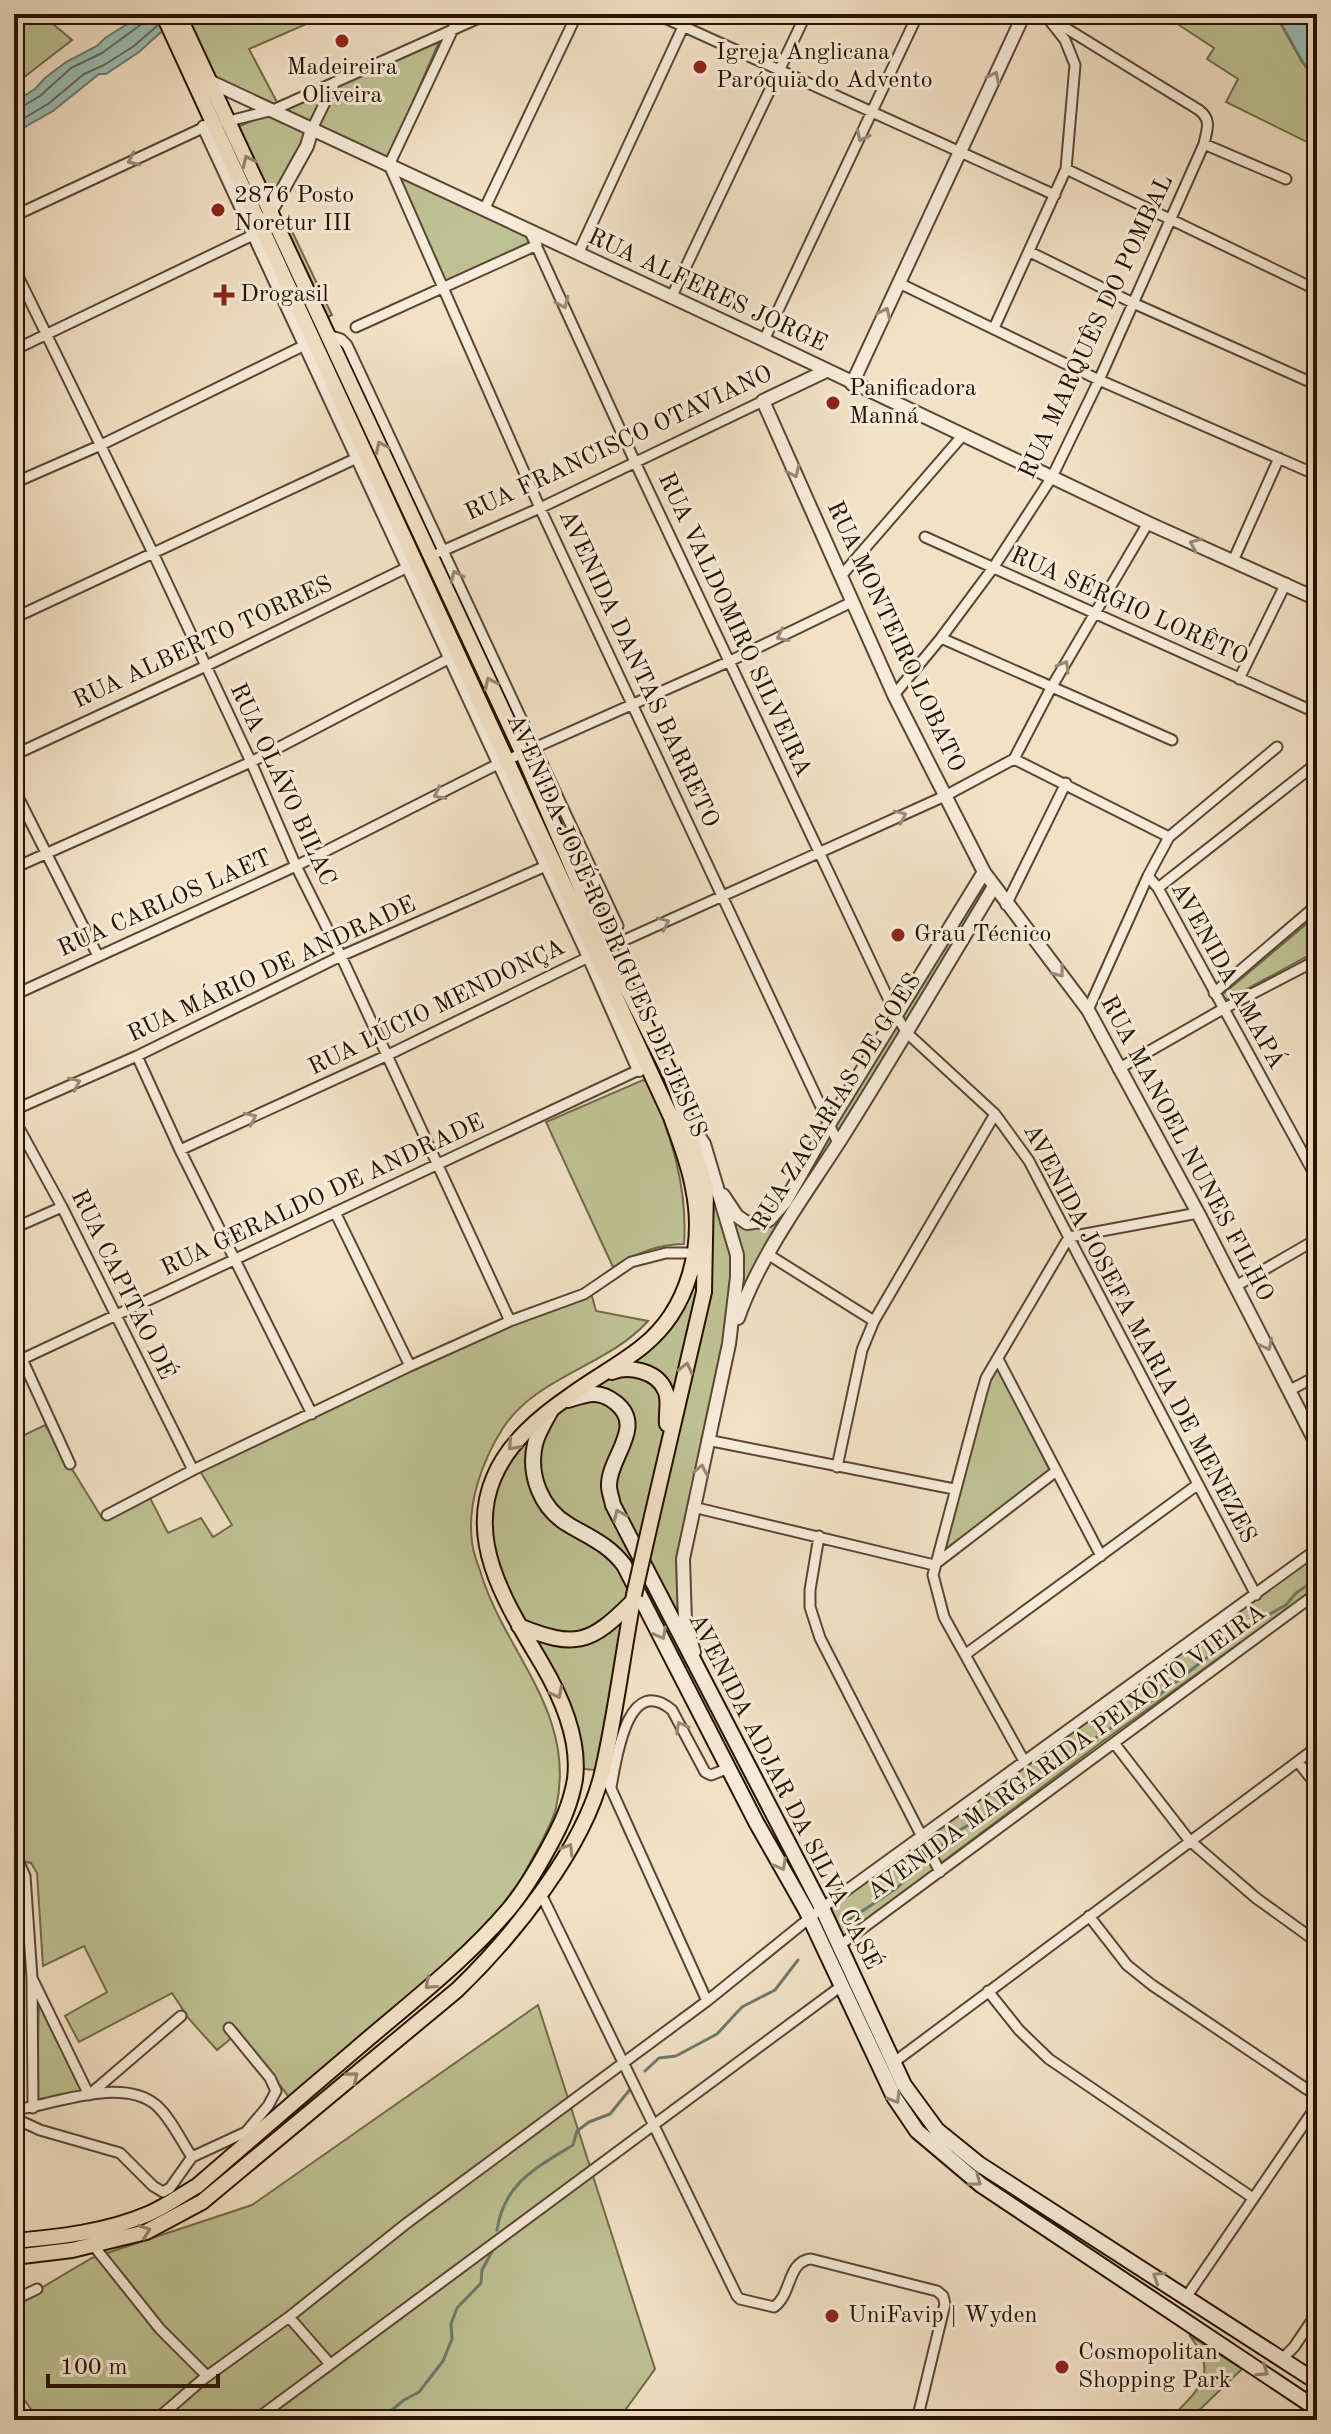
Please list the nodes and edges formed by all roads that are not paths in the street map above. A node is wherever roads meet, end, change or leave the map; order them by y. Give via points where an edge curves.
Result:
1 (163, 14) edge
2 (178, 14) edge
3 (488, 14) edge
4 (577, 14) edge
5 (656, 14) edge
6 (689, 14) edge
7 (806, 14) edge
8 (918, 14) edge
9 (1024, 14) edge
10 (1044, 15) edge
11 (684, 25) junction
12 (454, 27) junction
13 (193, 62) junction
14 (780, 71) junction
15 (211, 82) junction
16 (335, 82) junction
17 (273, 110) junction
18 (873, 113) junction
19 (230, 122) junction
20 (208, 126) junction
21 (312, 129) junction
22 (340, 142) junction
23 (1204, 144) junction
24 (307, 146) junction
25 (958, 152) junction
26 (389, 165) junction
27 (1066, 169) junction
28 (1286, 179) dead end
29 (1055, 195) junction
30 (484, 210) junction
31 (271, 212) junction
32 (14, 216) edge
33 (1169, 221) junction
34 (258, 229) junction
35 (530, 232) junction
36 (537, 245) junction
37 (1030, 252) junction
38 (578, 254) junction
39 (14, 268) edge
40 (899, 283) junction
41 (442, 288) junction
42 (1317, 290) edge
43 (671, 298) junction
44 (1133, 303) junction
45 (356, 327) dead end
46 (994, 328) junction
47 (45, 336) junction
48 (764, 340) junction
49 (305, 345) junction
50 (14, 350) edge
51 (826, 371) junction
52 (1099, 380) junction
53 (852, 384) junction
54 (1317, 385) edge
55 (763, 401) junction
56 (963, 435) junction
57 (101, 445) junction
58 (357, 458) junction
59 (1279, 458) junction
60 (635, 462) junction
61 (1317, 475) edge
62 (1052, 477) junction
63 (14, 483) edge
64 (540, 508) junction
65 (1148, 523) junction
66 (925, 537) dead end
67 (153, 553) junction
68 (438, 553) junction
69 (1233, 561) junction
70 (408, 567) junction
71 (993, 568) junction
72 (841, 576) junction
73 (1286, 583) junction
74 (1317, 599) edge
75 (852, 602) junction
76 (1094, 614) junction
77 (14, 618) edge
78 (941, 638) junction
79 (450, 658) junction
80 (728, 662) junction
81 (206, 666) junction
82 (1239, 679) junction
83 (1051, 688) junction
84 (894, 695) junction
85 (633, 706) junction
86 (1317, 713) edge
87 (1172, 740) dead end
88 (1277, 747) dead end
89 (14, 755) edge
90 (516, 757) junction
91 (1014, 759) junction
92 (251, 762) junction
93 (1317, 763) edge
94 (1066, 783) junction
95 (14, 789) edge
96 (945, 796) junction
97 (1169, 837) junction
98 (820, 851) junction
99 (46, 853) junction
100 (296, 866) junction
101 (546, 866) junction
102 (14, 868) edge
103 (984, 872) junction
104 (1148, 876) junction
105 (993, 888) junction
106 (1158, 888) junction
107 (722, 897) junction
108 (1006, 905) junction
109 (1317, 905) edge
110 (618, 926) dead end
111 (597, 953) junction
112 (98, 956) junction
113 (341, 956) junction
114 (1317, 960) edge
115 (1214, 993) junction
116 (14, 995) edge
117 (1223, 1009) junction
118 (1088, 1010) junction
119 (896, 1015) junction
120 (907, 1033) junction
121 (388, 1055) junction
122 (137, 1056) junction
123 (644, 1068) junction
124 (1118, 1069) junction
125 (14, 1110) edge
126 (684, 1113) junction
127 (995, 1114) junction
128 (14, 1119) edge
129 (828, 1126) junction
130 (838, 1143) junction
131 (180, 1150) junction
132 (437, 1166) junction
133 (713, 1179) junction
134 (1317, 1179) edge
135 (62, 1207) junction
136 (335, 1212) junction
137 (1198, 1213) junction
138 (14, 1228) edge
139 (1069, 1237) junction
140 (1317, 1239) edge
141 (695, 1253) junction
142 (769, 1255) junction
143 (236, 1260) junction
144 (1236, 1286) junction
145 (115, 1315) junction
146 (510, 1321) junction
147 (874, 1321) junction
148 (729, 1344) junction
149 (998, 1359) junction
150 (18, 1361) edge
151 (410, 1366) junction
152 (1317, 1376) edge
153 (595, 1378) junction
154 (1290, 1390) junction
155 (556, 1406) junction
156 (312, 1414) junction
157 (707, 1440) junction
158 (668, 1444) junction
159 (1317, 1445) edge
160 (70, 1464) dead end
161 (837, 1467) junction
162 (193, 1470) junction
163 (1055, 1472) junction
164 (1197, 1485) junction
165 (954, 1489) junction
166 (693, 1507) junction
167 (107, 1515) dead end
168 (819, 1536) junction
169 (1317, 1549) edge
170 (1101, 1556) junction
171 (934, 1565) junction
172 (1317, 1593) edge
173 (1256, 1595) junction
174 (633, 1598) junction
175 (519, 1626) junction
176 (966, 1654) junction
177 (704, 1683) junction
178 (1114, 1743) junction
179 (1317, 1747) edge
180 (1024, 1761) junction
181 (1298, 1762) junction
182 (729, 1768) junction
183 (603, 1771) junction
184 (1317, 1786) edge
185 (611, 1787) junction
186 (920, 1837) junction
187 (1189, 1840) junction
188 (17, 1864) edge
189 (940, 1872) junction
190 (541, 1894) junction
191 (822, 1908) junction
192 (1089, 1916) junction
193 (810, 1917) junction
194 (1317, 1942) edge
195 (840, 1945) junction
196 (32, 1978) junction
197 (840, 1987) junction
198 (988, 1991) junction
199 (707, 2001) junction
200 (181, 2016) dead end
201 (229, 2028) dead end
202 (625, 2062) junction
203 (893, 2063) junction
204 (89, 2095) junction
205 (1317, 2096) edge
206 (1317, 2105) edge
207 (33, 2108) junction
208 (14, 2110) edge
209 (14, 2118) edge
210 (654, 2123) junction
211 (249, 2135) junction
212 (192, 2157) junction
213 (1253, 2198) junction
214 (14, 2241) edge
215 (93, 2245) junction
216 (14, 2257) edge
217 (37, 2289) dead end
218 (1187, 2296) junction
219 (14, 2300) edge
220 (1317, 2313) edge
221 (289, 2317) junction
222 (1282, 2359) junction
223 (330, 2364) junction
224 (207, 2376) junction
225 (1317, 2382) edge
226 (1317, 2409) edge
227 (156, 2420) edge
228 (255, 2420) edge
229 (917, 2420) edge

1 - 13 main road, AVENIDA JOSÉ RODRIGUES DE JESUS
2 - 13 main road, AVENIDA JOSÉ RODRIGUES DE JESUS
3 - 12 street
4 - 30 street
5 - 11 street
6 - 11 street
7 - 14 street
8 - 18 street
25 -> 9 street
10 - 23 street, RUA MARQUÊS DO POMBAL via 1206,115
10 - 27 street via 1065,40 1075,65
11 - 14 street
11 - 38 street
12 - 16 street
12 - 26 street
13 - 15 main road, AVENIDA JOSÉ RODRIGUES DE JESUS
13 - 20 main road, AVENIDA JOSÉ RODRIGUES DE JESUS
14 - 18 street
14 - 43 street
15 - 17 street, RUA ALFERES JORGE
15 - 19 main road, AVENIDA JOSÉ RODRIGUES DE JESUS
16 - 17 street
16 - 21 street
17 - 19 street
17 - 21 street, RUA ALFERES JORGE
18 - 25 street
18 -> 48 street
19 - 20 street
31 -> 19 main road, AVENIDA JOSÉ RODRIGUES DE JESUS
20 -> 32 street
20 - 34 main road, AVENIDA JOSÉ RODRIGUES DE JESUS
21 - 22 street, RUA ALFERES JORGE
21 - 24 street
22 - 24 street
22 - 26 street, RUA ALFERES JORGE
23 - 28 street
23 - 33 street, RUA MARQUÊS DO POMBAL
24 - 31 street
25 - 29 street
25 - 40 street
26 - 30 street, RUA ALFERES JORGE
26 - 41 street, AVENIDA DANTAS BARRETO
27 - 29 street
27 - 33 street
29 - 37 street
30 - 35 street, RUA ALFERES JORGE
31 - 34 street
68 -> 31 main road, AVENIDA JOSÉ RODRIGUES DE JESUS
33 - 42 street
33 - 44 street, RUA MARQUÊS DO POMBAL
34 - 47 street
34 - 49 street, AVENIDA JOSÉ RODRIGUES DE JESUS
34 - 90 main road, AVENIDA JOSÉ RODRIGUES DE JESUS
35 - 36 street, RUA VALDOMIRO SILVEIRA
35 - 38 street, RUA ALFERES JORGE
36 - 41 street
36 -> 60 street, RUA VALDOMIRO SILVEIRA
37 - 44 street
37 - 46 street
38 - 43 street, RUA ALFERES JORGE
39 - 47 street, RUA OLÁVO BILAC
40 - 46 street
53 -> 40 street
41 - 45 street
41 - 64 street, AVENIDA DANTAS BARRETO
43 - 48 street, RUA ALFERES JORGE
44 - 52 street, RUA MARQUÊS DO POMBAL
44 - 54 street
46 - 52 street
47 - 50 street
47 - 57 street, RUA OLÁVO BILAC
48 - 51 street, RUA ALFERES JORGE
49 - 57 street
49 - 58 street, AVENIDA JOSÉ RODRIGUES DE JESUS
51 - 53 street, RUA ALFERES JORGE
51 - 55 street, RUA FRANCISCO OTAVIANO
52 - 59 street
52 - 62 street, RUA MARQUÊS DO POMBAL
53 - 56 street, RUA ALFERES JORGE
55 - 60 street, RUA FRANCISCO OTAVIANO
55 -> 72 street, RUA MONTEIRO LOBATO
56 - 62 street, RUA ALFERES JORGE
56 - 72 street
57 - 63 street
57 - 67 street, RUA OLÁVO BILAC
58 - 67 street
58 - 70 street, AVENIDA JOSÉ RODRIGUES DE JESUS
59 - 61 street
59 - 69 street
60 - 64 street, RUA FRANCISCO OTAVIANO
60 - 80 street, RUA VALDOMIRO SILVEIRA
62 - 65 street, RUA ALFERES JORGE
62 - 71 street, RUA MARQUÊS DO POMBAL
64 - 68 street, RUA FRANCISCO OTAVIANO
64 - 85 street, AVENIDA DANTAS BARRETO
69 -> 65 street, RUA ALFERES JORGE
65 - 76 street
66 - 71 street, RUA SÉRGIO LORÊTO
67 - 77 street
67 - 81 street, RUA OLÁVO BILAC
90 -> 68 main road, AVENIDA JOSÉ RODRIGUES DE JESUS
69 - 73 street, RUA ALFERES JORGE
70 - 79 street, AVENIDA JOSÉ RODRIGUES DE JESUS
70 - 81 street, RUA ALBERTO TORRES
71 - 76 street, RUA SÉRGIO LORÊTO
71 - 78 street, RUA MARQUÊS DO POMBAL
72 - 75 street, RUA MONTEIRO LOBATO
73 - 74 street, RUA ALFERES JORGE
73 - 82 street
75 -> 80 street, RUA CARLOS LAET
75 - 84 street, RUA MONTEIRO LOBATO
76 - 82 street, RUA SÉRGIO LORÊTO
83 -> 76 street
78 - 83 street
78 - 84 street, RUA MARQUÊS DO POMBAL
79 - 90 street, AVENIDA JOSÉ RODRIGUES DE JESUS
79 - 92 street
80 - 85 street, RUA CARLOS LAET
80 - 98 street, RUA VALDOMIRO SILVEIRA
81 - 89 street, RUA ALBERTO TORRES
81 - 92 street, RUA OLÁVO BILAC
82 - 86 street, RUA SÉRGIO LORÊTO
83 - 87 street
83 - 91 street
84 - 96 street, RUA MONTEIRO LOBATO
85 - 90 street, RUA CARLOS LAET
85 - 107 street, AVENIDA DANTAS BARRETO
88 - 97 street
90 -> 100 street, RUA CARLOS LAET
90 - 101 street, AVENIDA JOSÉ RODRIGUES DE JESUS
90 - 110 street, AVENIDA JOSÉ RODRIGUES DE JESUS
90 - 111 main road, AVENIDA JOSÉ RODRIGUES DE JESUS
91 - 94 street
91 - 96 street, RUA LÚCIO MENDONÇA
92 - 99 street
92 - 100 street, RUA OLÁVO BILAC
93 - 106 street
94 - 97 street
94 - 108 street
95 - 99 street
98 -> 96 street, RUA LÚCIO MENDONÇA
96 - 103 street, RUA MONTEIRO LOBATO
97 - 104 street
98 - 107 street, RUA LÚCIO MENDONÇA
98 - 119 street, RUA VALDOMIRO SILVEIRA
99 - 102 street
99 - 112 street
100 - 112 street, RUA CARLOS LAET
100 - 113 street, RUA OLÁVO BILAC
101 - 111 street, AVENIDA JOSÉ RODRIGUES DE JESUS
101 - 113 street, RUA MÁRIO DE ANDRADE
103 - 105 street, RUA MONTEIRO LOBATO
103 - 119 street, RUA ZACARIAS DE GOES
104 - 106 street, AVENIDA AMAPÁ
104 - 118 street
105 - 108 street, RUA MANOEL NUNES FILHO
105 - 120 street, RUA ZACARIAS DE GOES
106 - 115 street, AVENIDA AMAPÁ
111 -> 107 street, RUA LÚCIO MENDONÇA
107 - 129 street, AVENIDA DANTAS BARRETO
108 -> 118 street, RUA MANOEL NUNES FILHO
109 - 115 street
111 - 121 street, RUA LÚCIO MENDONÇA
111 - 123 main road, AVENIDA JOSÉ RODRIGUES DE JESUS
111 - 126 main road, AVENIDA JOSÉ RODRIGUES DE JESUS via 673,1080
112 - 116 street, RUA CARLOS LAET
113 - 121 street, RUA OLÁVO BILAC
113 - 122 street, RUA MÁRIO DE ANDRADE
114 - 117 street
115 - 117 street, AVENIDA AMAPÁ
117 - 124 street
117 - 134 street, AVENIDA AMAPÁ
118 - 124 street, RUA MANOEL NUNES FILHO
119 - 120 street, RUA VALDOMIRO SILVEIRA
119 - 129 street, RUA ZACARIAS DE GOES
120 - 127 street, AVENIDA JOSEFA MARIA DE MENEZES
120 - 130 street, RUA ZACARIAS DE GOES
131 -> 121 street, RUA LÚCIO MENDONÇA
121 - 132 street, RUA OLÁVO BILAC
125 -> 122 street, RUA MÁRIO DE ANDRADE
122 - 131 street
123 - 132 street, RUA GERALDO DE ANDRADE
123 - 141 main road, AVENIDA JOSÉ RODRIGUES DE JESUS via 671,1117 694,1189
124 - 137 street, RUA MANOEL NUNES FILHO
126 - 133 street via 704,1144
158 -> 126 main road, AVENIDA JOSÉ RODRIGUES DE JESUS via 704,1292 706,1189
127 - 139 street, AVENIDA JOSEFA MARIA DE MENEZES via 1029,1161
127 - 147 street
128 - 135 street, RUA CAPITÃO DÉ
129 - 130 street, AVENIDA DANTAS BARRETO
129 - 133 street, RUA ZACARIAS DE GOES via 769,1220 743,1222
130 - 142 street, RUA ZACARIAS DE GOES
131 - 143 street
132 - 136 street, RUA GERALDO DE ANDRADE
132 - 146 street, RUA OLÁVO BILAC
133 - 148 street via 737,1255
135 - 138 street
135 - 145 street, RUA CAPITÃO DÉ
136 - 143 street, RUA GERALDO DE ANDRADE
136 - 151 street
137 - 139 street
137 - 144 street, RUA MANOEL NUNES FILHO
139 - 149 street
139 - 164 street, AVENIDA JOSEFA MARIA DE MENEZES
140 - 144 street
141 - 146 street via 666,1253 631,1262 584,1294
141 - 153 main road, AVENIDA JOSÉ RODRIGUES DE JESUS via 682,1300 666,1323 646,1345
142 - 147 street
142 - 148 street, RUA ZACARIAS DE GOES
143 - 145 street, RUA GERALDO DE ANDRADE
143 - 156 street
144 -> 154 street, RUA MANOEL NUNES FILHO
145 - 150 street, RUA GERALDO DE ANDRADE
145 - 162 street, RUA CAPITÃO DÉ
146 - 151 street
147 - 161 street via 862,1350
148 - 157 street
149 - 163 street
149 - 165 street via 986,1378
150 - 160 street
151 - 156 street
152 - 154 street
153 - 155 main road, AVENIDA JOSÉ RODRIGUES DE JESUS
153 - 158 main road via 630,1369 656,1379 666,1391
154 - 159 street, RUA MANOEL NUNES FILHO
155 -> 175 main road, AVENIDA JOSÉ RODRIGUES DE JESUS via 505,1453 486,1507 490,1562
177 -> 155 main road, AVENIDA ADJAR DA SILVA CASÉ via 617,1513 609,1484 628,1421 622,1408 595,1392
155 -> 182 main road, AVENIDA ADJAR DA SILVA CASÉ via 535,1445 539,1494 566,1524 594,1537 624,1565
156 - 162 street
157 - 161 street
166 -> 157 street
158 - 174 main road, AVENIDA JOSÉ RODRIGUES DE JESUS, bridge
161 - 165 street
162 - 167 street
163 - 170 street
163 - 171 street
164 - 170 street
164 - 173 street, AVENIDA JOSEFA MARIA DE MENEZES
165 - 171 street
166 - 168 street
166 - 177 street via 682,1583 685,1622
168 - 171 street
168 - 186 street via 810,1607 820,1638
169 - 173 street, AVENIDA MARGARIDA PEIXOTO VIEIRA
170 - 176 street
171 - 176 street via 938,1603
172 - 178 street, AVENIDA MARGARIDA PEIXOTO VIEIRA
173 - 180 street, AVENIDA MARGARIDA PEIXOTO VIEIRA
174 - 175 main road via 593,1636 568,1641
174 - 183 main road, AVENIDA JOSÉ RODRIGUES DE JESUS
175 -> 211 main road, AVENIDA JOSÉ RODRIGUES DE JESUS via 565,1708 573,1743 575,1778 562,1825 530,1881 488,1932
176 - 180 street
177 - 191 main road, AVENIDA ADJAR DA SILVA CASÉ
178 - 187 street
178 - 189 street, AVENIDA MARGARIDA PEIXOTO VIEIRA
179 - 181 street
180 - 186 street, AVENIDA MARGARIDA PEIXOTO VIEIRA
181 - 184 street
181 - 187 street
182 -> 185 street via 705,1772 672,1710 652,1701 633,1712 626,1724
182 -> 193 main road, AVENIDA ADJAR DA SILVA CASÉ
183 - 185 street
190 -> 183 main road, AVENIDA JOSÉ RODRIGUES DE JESUS via 586,1819
185 - 199 street
186 - 189 street
186 - 191 street, AVENIDA MARGARIDA PEIXOTO VIEIRA
187 - 192 street
187 - 194 street
188 - 196 street via 25,1876
189 - 195 street, AVENIDA MARGARIDA PEIXOTO VIEIRA
190 - 202 street
215 -> 190 main road, AVENIDA JOSÉ RODRIGUES DE JESUS via 146,2232 202,2202 457,1990
191 - 193 street, AVENIDA MARGARIDA PEIXOTO VIEIRA
191 - 195 main road, AVENIDA ADJAR DA SILVA CASÉ
192 - 198 street
192 - 205 street via 1127,1965 1152,1985
193 - 197 main road, AVENIDA ADJAR DA SILVA CASÉ
193 - 199 street, AVENIDA MARGARIDA PEIXOTO VIEIRA
195 - 203 main road, AVENIDA ADJAR DA SILVA CASÉ
196 - 204 street
196 - 207 street
197 - 210 street
197 -> 226 main road, AVENIDA ADJAR DA SILVA CASÉ via 894,2097 917,2131 981,2185
198 - 203 street
198 - 213 street via 1049,2059
199 - 202 street, AVENIDA MARGARIDA PEIXOTO VIEIRA
200 - 204 street
201 - 211 street via 276,2086
202 - 210 street
202 - 221 street, AVENIDA MARGARIDA PEIXOTO VIEIRA
218 -> 203 main road, AVENIDA ADJAR DA SILVA CASÉ via 979,2164 937,2130
204 - 207 street
204 - 212 street via 118,2092 155,2104
206 - 213 street
207 - 208 street
209 - 212 street via 120,2153 163,2192
210 - 223 street
210 - 229 street via 740,2299 774,2307 784,2299 803,2259 943,2296
211 - 212 street
211 - 214 main road, AVENIDA JOSÉ RODRIGUES DE JESUS via 197,2186 150,2213 65,2236
213 - 218 street
215 - 216 main road, AVENIDA JOSÉ RODRIGUES DE JESUS
215 - 224 street via 160,2329
217 - 219 street
218 - 222 main road, AVENIDA ADJAR DA SILVA CASÉ
220 - 222 street
221 - 223 street
221 - 224 street, AVENIDA MARGARIDA PEIXOTO VIEIRA
222 - 225 main road, AVENIDA ADJAR DA SILVA CASÉ
223 - 228 street
224 - 227 street, AVENIDA MARGARIDA PEIXOTO VIEIRA

